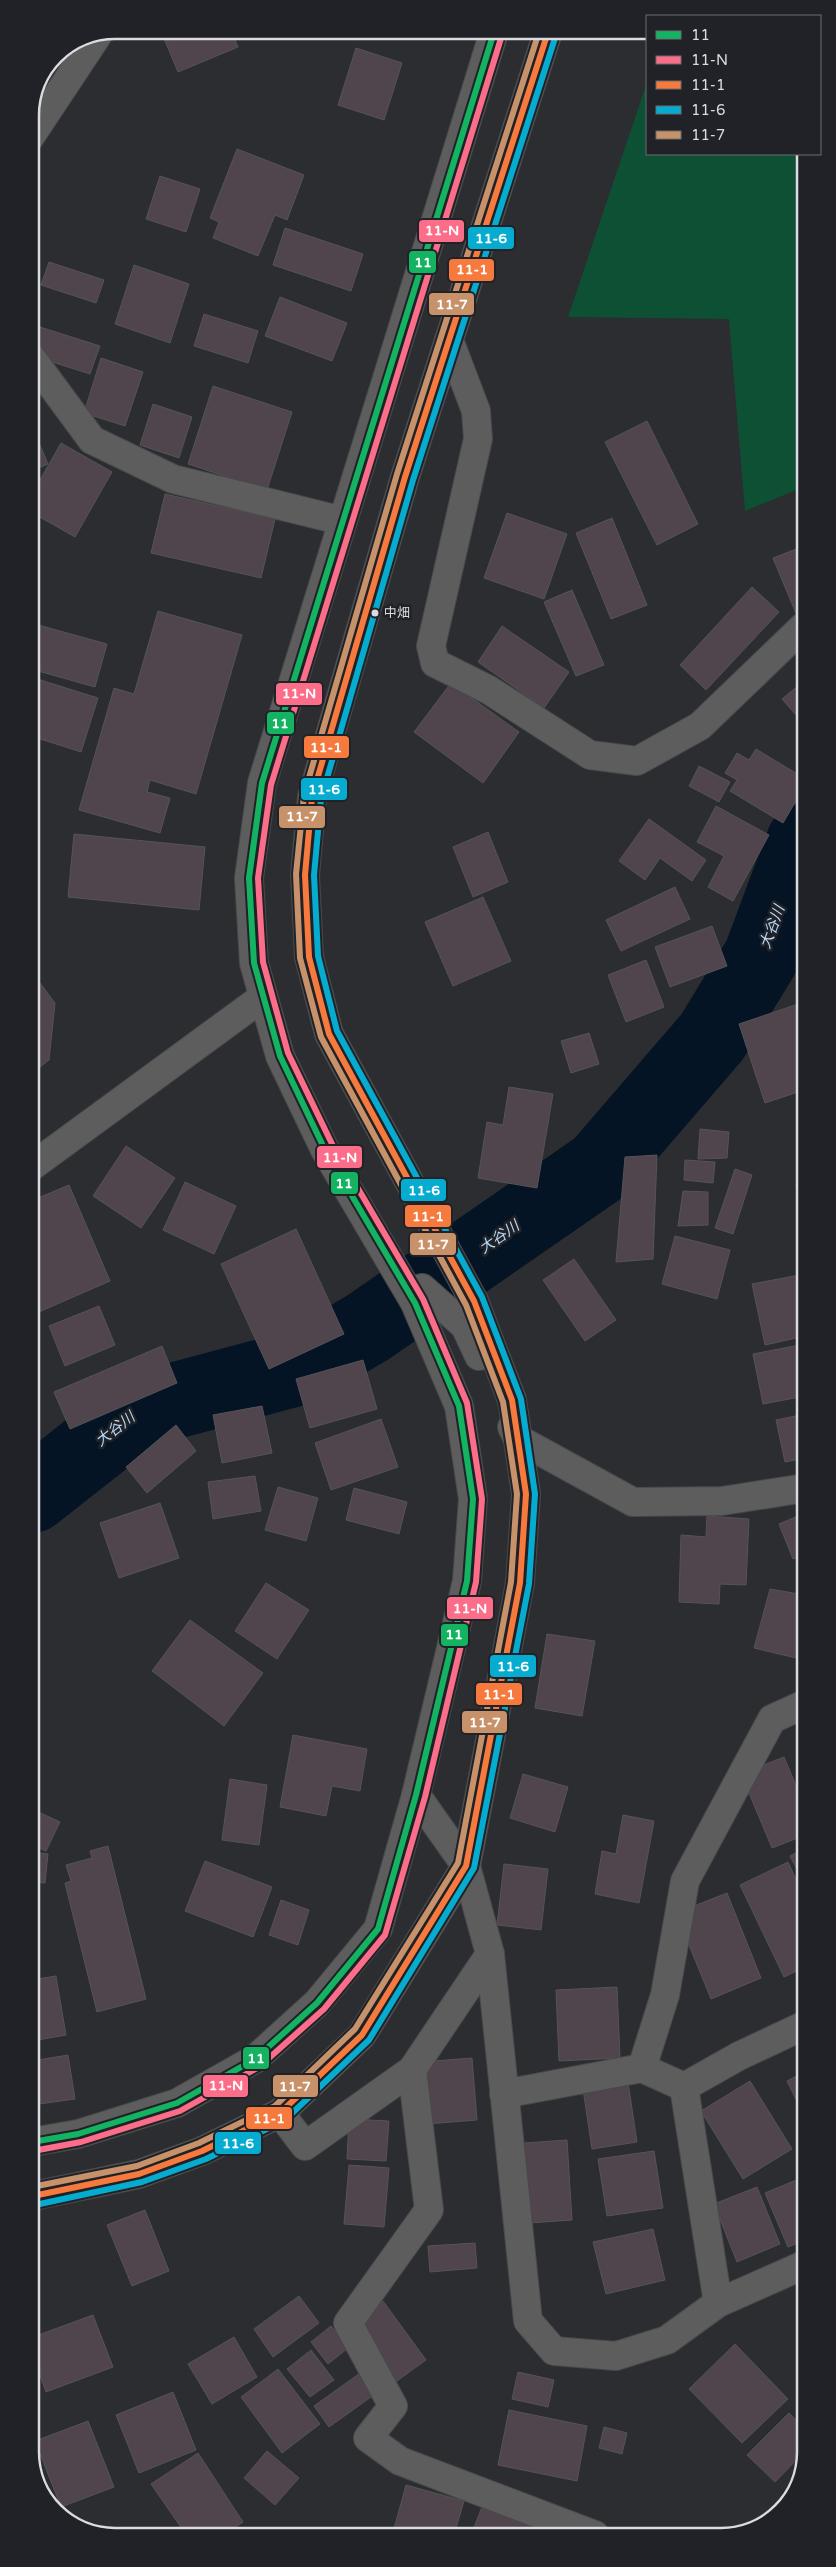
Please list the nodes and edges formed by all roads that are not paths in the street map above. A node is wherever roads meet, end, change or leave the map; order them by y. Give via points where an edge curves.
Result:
1 (492, 39) edge
2 (546, 39) edge
3 (93, 43) edge
4 (39, 123) edge
5 (450, 340) junction
6 (39, 368) edge
7 (343, 521) junction
8 (797, 633) edge
9 (263, 997) junction
10 (39, 1160) edge
11 (422, 1288) dead end
12 (518, 1439) junction
13 (797, 1489) edge
14 (797, 1708) edge
15 (416, 1795) junction
16 (466, 1866) junction
17 (490, 1954) junction
18 (797, 2029) edge
19 (642, 2068) junction
20 (412, 2070) junction
21 (684, 2087) junction
22 (504, 2094) junction
23 (280, 2114) junction
24 (39, 2141) edge
25 (39, 2195) edge
26 (797, 2268) edge
27 (718, 2303) junction
28 (577, 2528) edge

1 - 7 street
2 - 5 street
3 - 4 street
5 - 8 street via 476,411 478,438 431,646 435,663 489,690 590,754 637,761 700,726
5 - 12 street via 405,478 312,798 305,875 309,957 329,1034 474,1300 512,1400
6 - 7 street via 92,440 173,479
7 - 9 street via 262,783 249,878 254,964
9 - 10 street
9 - 15 street via 280,1056 325,1150 415,1303 459,1406 473,1498 467,1581
11 - 12 street via 465,1326
12 - 13 street via 633,1502 722,1501
12 - 16 street via 526,1494 520,1583
14 - 19 street via 772,1719 686,1881 665,1995
15 - 16 street
15 - 24 street via 378,1929 317,2003 290,2028 255,2059 177,2103 78,2134
16 - 17 street
16 - 23 street via 362,2035
17 - 20 street
17 - 22 street
18 - 21 street via 739,2056
19 - 21 street
19 - 22 street
20 - 23 street via 305,2146
20 - 28 street via 429,2210 348,2323 393,2406 368,2438 400,2461
21 - 27 street
22 - 27 street via 528,2321 554,2351 616,2356 667,2340
23 - 25 street via 202,2151 139,2174
26 - 27 street

